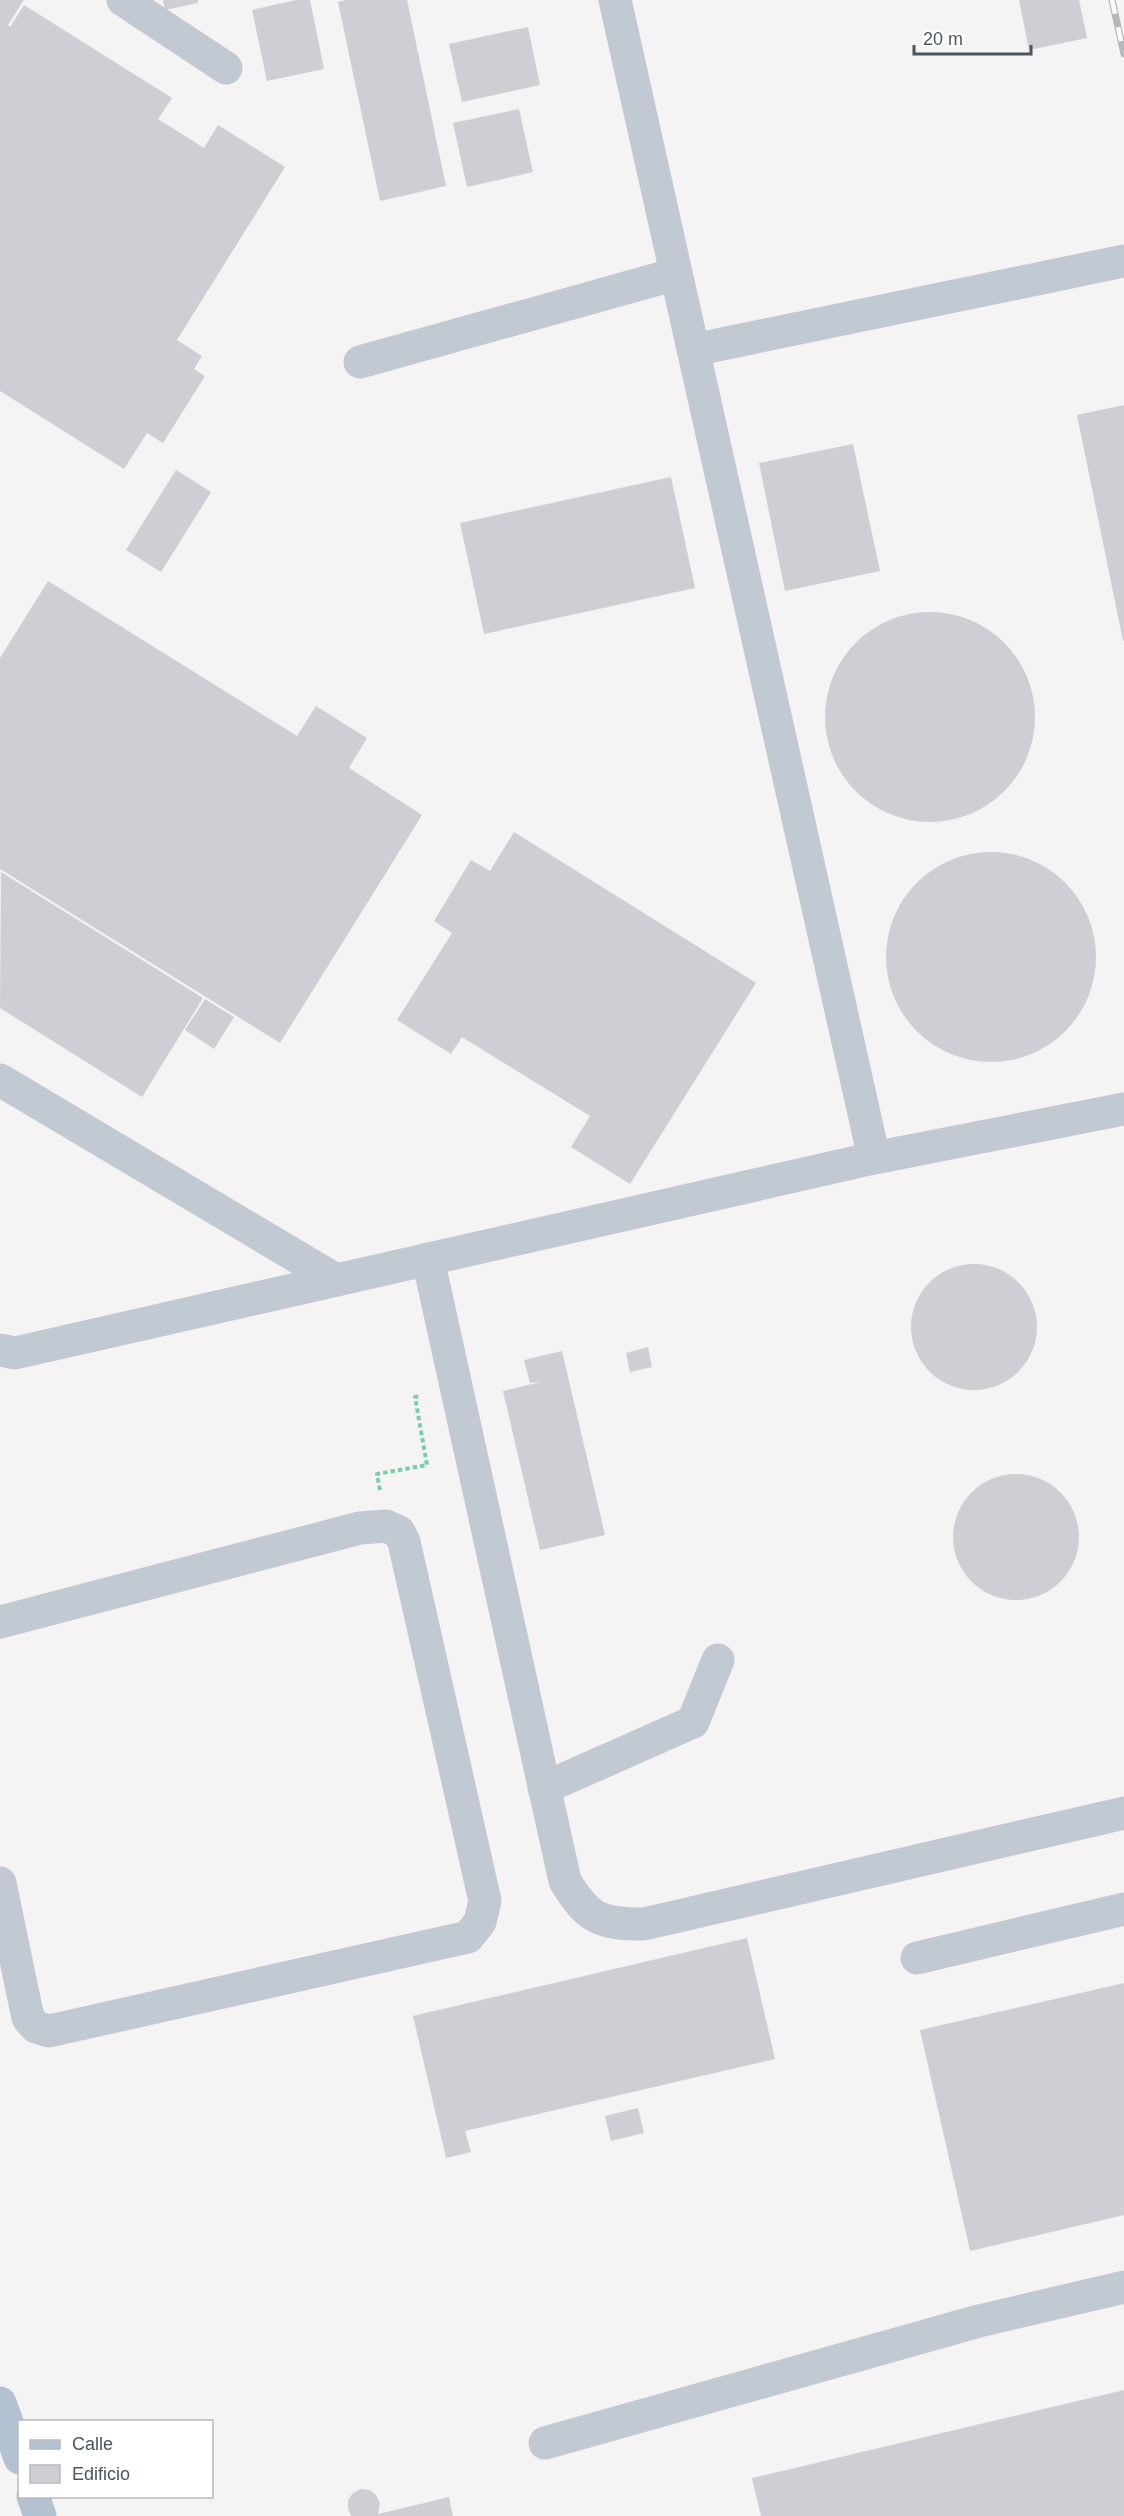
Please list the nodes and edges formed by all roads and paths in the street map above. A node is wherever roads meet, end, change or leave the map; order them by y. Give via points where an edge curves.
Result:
1 (123, 0) edge
2 (615, 0) edge
3 (226, 68) dead end
4 (1124, 261) edge
5 (676, 273) junction
6 (693, 351) junction
7 (360, 362) dead end
8 (0, 1080) edge
9 (1124, 1109) edge
10 (874, 1158) junction
11 (428, 1259) junction
12 (336, 1280) junction
13 (0, 1350) edge
14 (457, 1389) junction
15 (386, 1526) junction
16 (0, 1622) edge
17 (718, 1660) dead end
18 (544, 1788) junction
19 (1124, 1813) edge
20 (0, 1883) edge
21 (1124, 1909) edge
22 (917, 1958) dead end
23 (9, 1970) edge
24 (1124, 2287) edge
25 (0, 2403) edge
26 (545, 2443) dead end
27 (18, 2452) edge
28 (34, 2498) edge
29 (40, 2516) edge

1 - 3 lane
2 - 5 lane
4 - 6 lane
5 - 6 lane
5 - 7 lane
6 - 10 lane
8 - 12 lane
9 - 10 lane
10 - 11 lane
11 - 12 lane
11 - 14 lane
12 - 13 lane via 15,1353
14 - 15 path via 415,1397 427,1465 377,1474
14 - 18 lane
15 - 16 lane via 360,1528
15 - 23 lane via 399,1532 404,1542 485,1901 480,1922 468,1937 49,2031 36,2027 28,2018
17 - 18 lane via 693,1722
18 - 19 lane via 565,1881 578,1903 597,1918 616,1924 644,1924
20 - 23 lane
21 - 22 lane
24 - 26 lane via 979,2321
25 - 27 main road
28 - 29 main road

